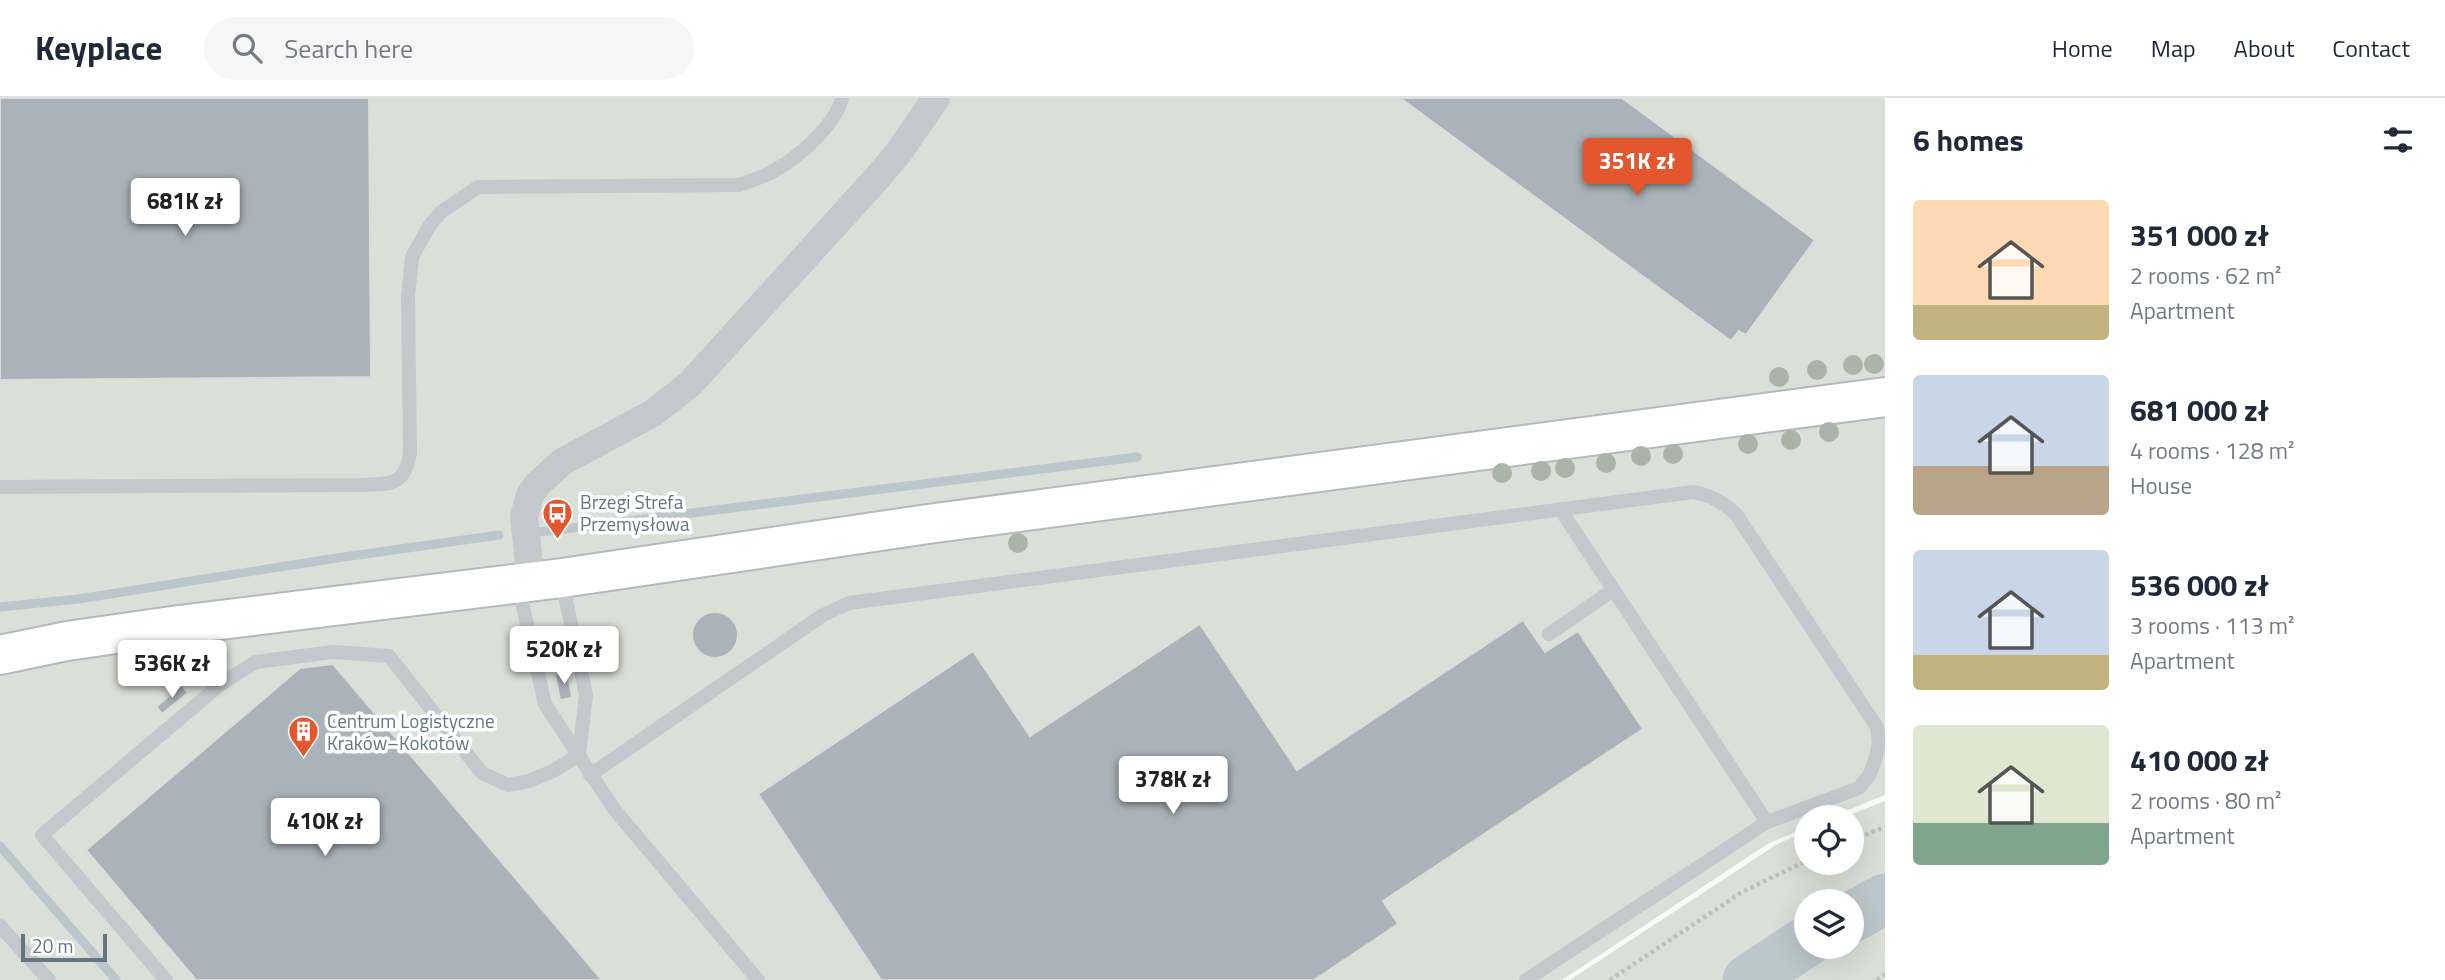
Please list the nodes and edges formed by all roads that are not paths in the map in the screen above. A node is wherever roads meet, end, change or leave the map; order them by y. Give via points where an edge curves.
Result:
1 (842, 98) edge
2 (936, 98) edge
3 (1885, 397) edge
4 (0, 487) edge
5 (1560, 509) junction
6 (537, 580) junction
7 (1613, 590) junction
8 (1549, 634) dead end
9 (0, 655) edge
10 (1881, 750) edge
11 (579, 755) junction
12 (590, 775) junction
13 (1767, 822) junction
14 (0, 926) edge
15 (49, 980) edge
16 (166, 980) edge
17 (758, 980) edge
18 (1527, 980) edge

1 - 4 lane via 819,135 797,154 776,170 739,184 478,187 441,212 412,257 408,297 410,453 408,466 397,481
2 - 6 street via 900,152 690,384 653,413 562,462 538,484 524,517
3 - 6 street
5 - 7 lane
5 - 10 lane via 1693,492 1722,501 1736,514 1877,727
5 - 12 lane via 849,603 823,615
6 - 9 street via 124,632
6 - 11 lane via 586,695
6 - 11 lane via 545,704
7 - 8 lane
7 - 13 lane
10 - 13 lane via 1859,788
11 - 12 lane
11 - 16 lane via 553,771 508,785 482,773 389,656 333,652 256,662 222,683 42,835
12 - 17 lane
13 - 18 lane
14 - 15 lane

